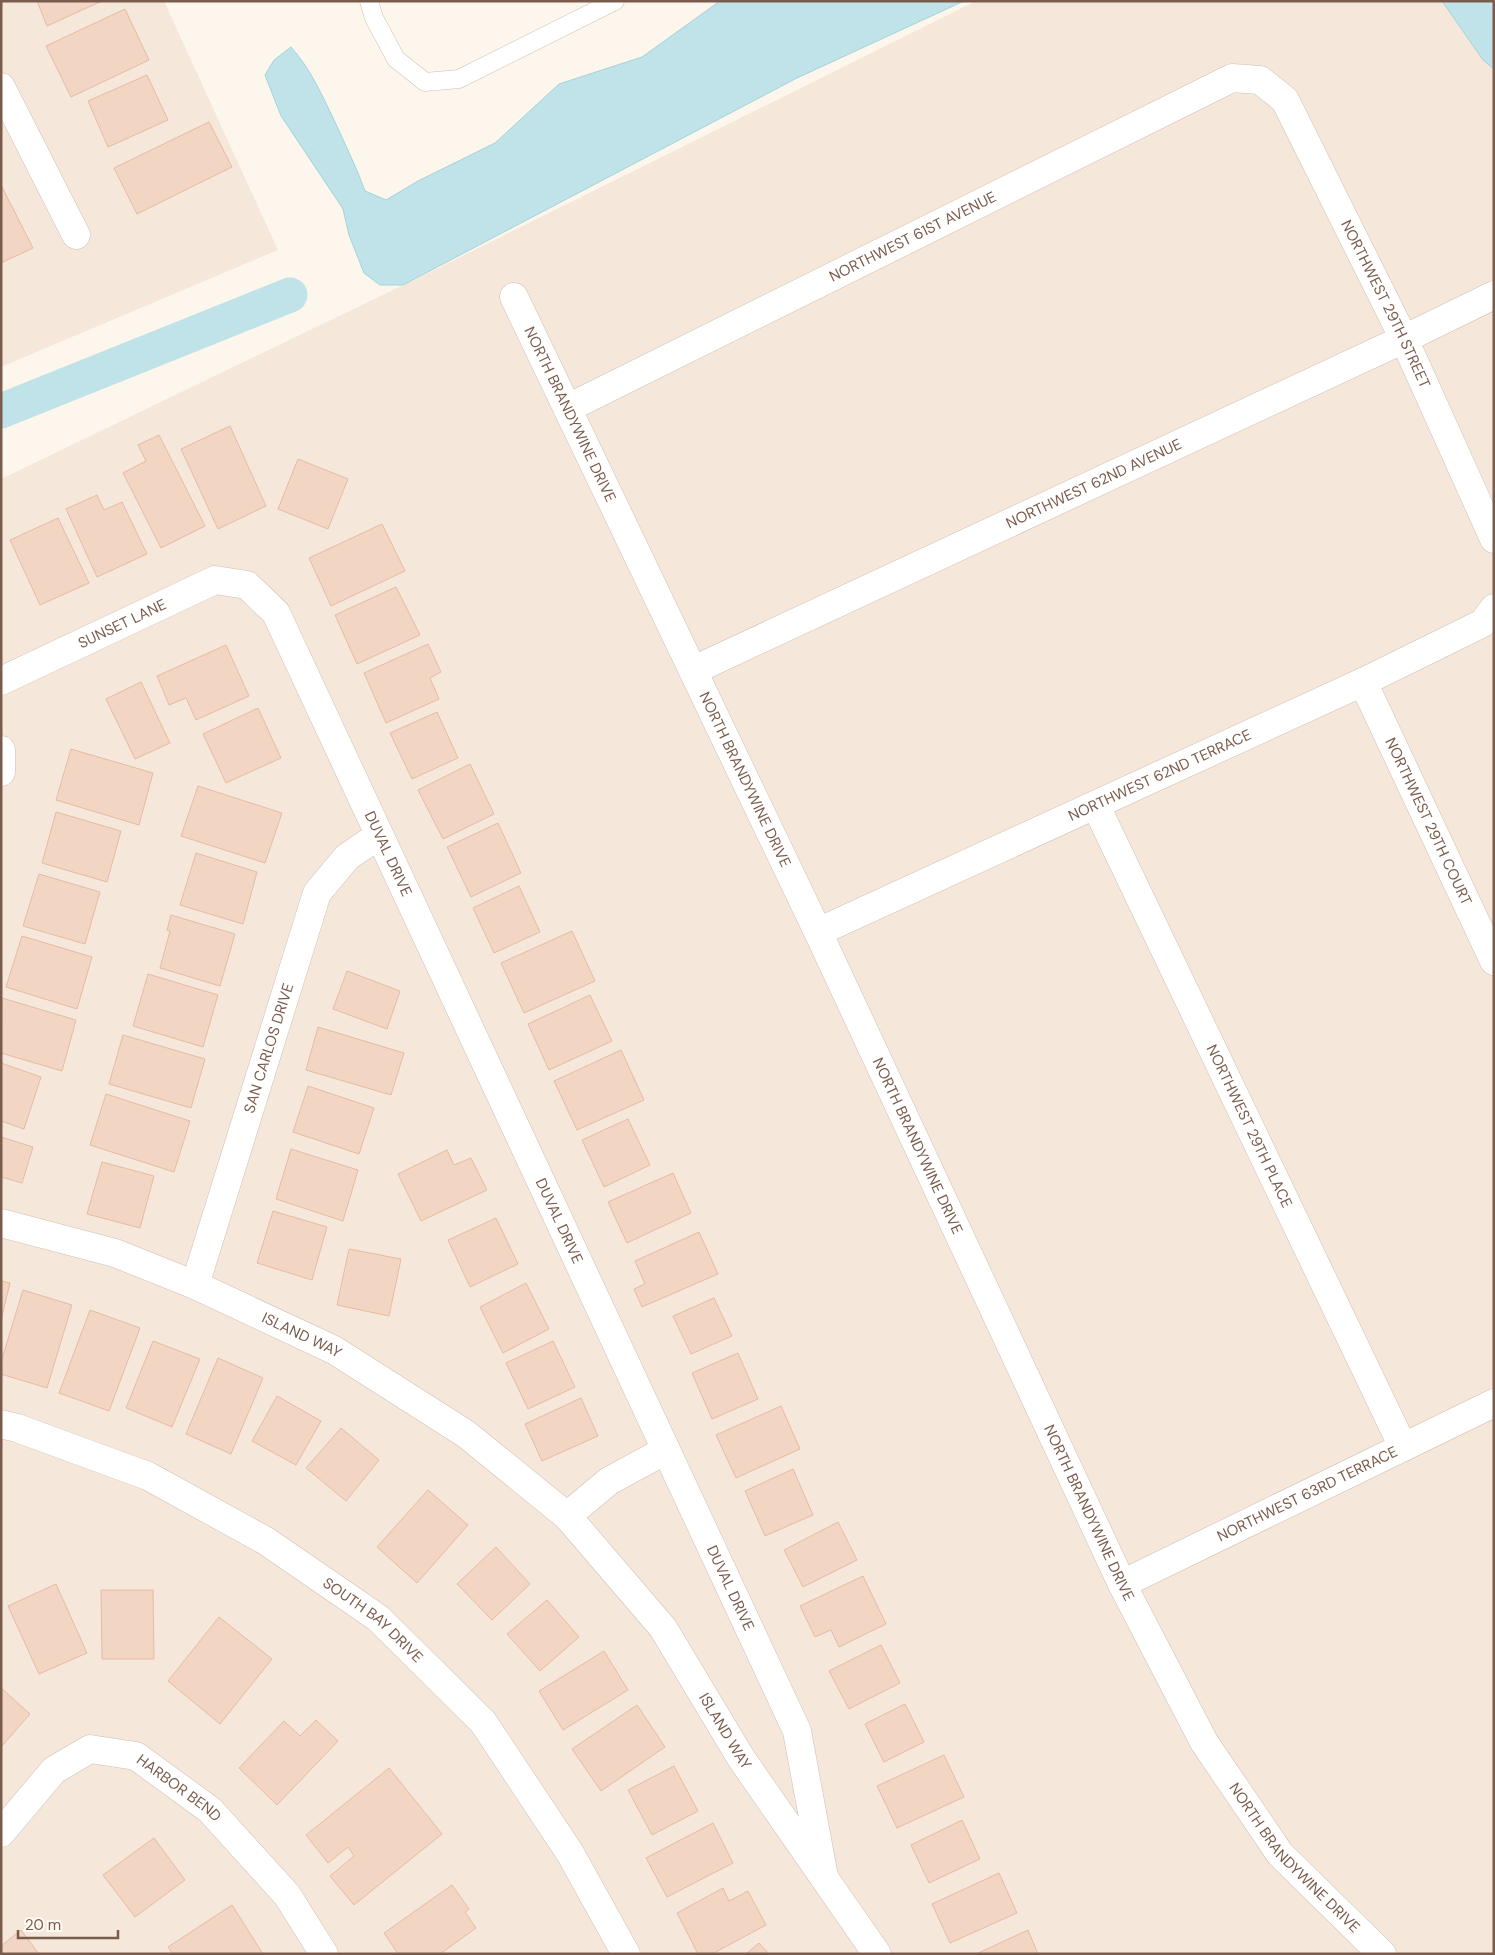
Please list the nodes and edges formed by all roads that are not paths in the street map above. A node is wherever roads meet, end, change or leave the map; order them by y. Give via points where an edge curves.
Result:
1 (369, 1) edge
2 (615, 1) edge
3 (1260, 80) joint
4 (1, 87) edge
5 (76, 235) dead end
6 (1494, 295) edge
7 (514, 297) dead end
8 (1404, 338) junction
9 (568, 408) junction
10 (1494, 539) edge
11 (247, 585) joint
12 (1494, 608) edge
13 (694, 670) junction
14 (1, 681) edge
15 (1363, 682) junction
16 (1, 750) edge
17 (1, 772) edge
18 (1096, 806) junction
19 (378, 836) junction
20 (818, 932) junction
21 (1494, 962) edge
22 (1, 1223) edge
23 (195, 1285) junction
24 (1494, 1403) edge
25 (1, 1424) edge
26 (1403, 1447) junction
27 (666, 1450) junction
28 (567, 1516) junction
29 (1122, 1584) junction
30 (1, 1833) edge
31 (824, 1877) junction
32 (324, 1954) edge
33 (626, 1954) edge
34 (877, 1954) edge
35 (1382, 1954) edge

1 - 2 lane via 374,18 396,58 424,82 458,79
3 - 8 street, NORTHWEST 29TH STREET via 1285,100
3 - 9 street, NORTHWEST 61ST AVENUE via 1232,78
4 - 5 street
6 - 8 street, NORTHWEST 62ND AVENUE
7 - 9 street, NORTH BRANDYWINE DRIVE
8 - 10 street, NORTHWEST 29TH STREET
8 - 13 street, NORTHWEST 62ND AVENUE
9 - 13 street, NORTH BRANDYWINE DRIVE
11 - 14 street, SUNSET LANE via 214,580
11 - 19 street, DUVAL DRIVE via 276,613
12 - 15 street, NORTHWEST 62ND TERRACE via 1484,623
13 - 20 street, NORTH BRANDYWINE DRIVE
15 - 18 street, NORTHWEST 62ND TERRACE
15 - 21 street, NORTHWEST 29TH COURT
16 - 17 street
18 - 20 street, NORTHWEST 62ND TERRACE
18 - 26 street, NORTHWEST 29TH PLACE
19 - 23 street, SAN CARLOS DRIVE via 348,857 317,893
19 - 27 street, DUVAL DRIVE
20 - 29 street, NORTH BRANDYWINE DRIVE
22 - 23 street, ISLAND WAY via 115,1253
23 - 28 street, ISLAND WAY via 342,1355 466,1434
24 - 26 street, NORTHWEST 63RD TERRACE
25 - 33 street, SOUTH BAY DRIVE via 148,1476 266,1540 378,1618 483,1722 570,1853
26 - 29 street, NORTHWEST 63RD TERRACE
27 - 28 street via 609,1481
27 - 31 street, DUVAL DRIVE via 797,1731
28 - 31 street, ISLAND WAY via 663,1628 741,1758
29 - 35 street, NORTH BRANDYWINE DRIVE via 1204,1742 1280,1854
30 - 32 street, HARBOR BEND via 54,1770 90,1749 136,1756 210,1810 287,1896
31 - 34 street, ISLAND WAY

